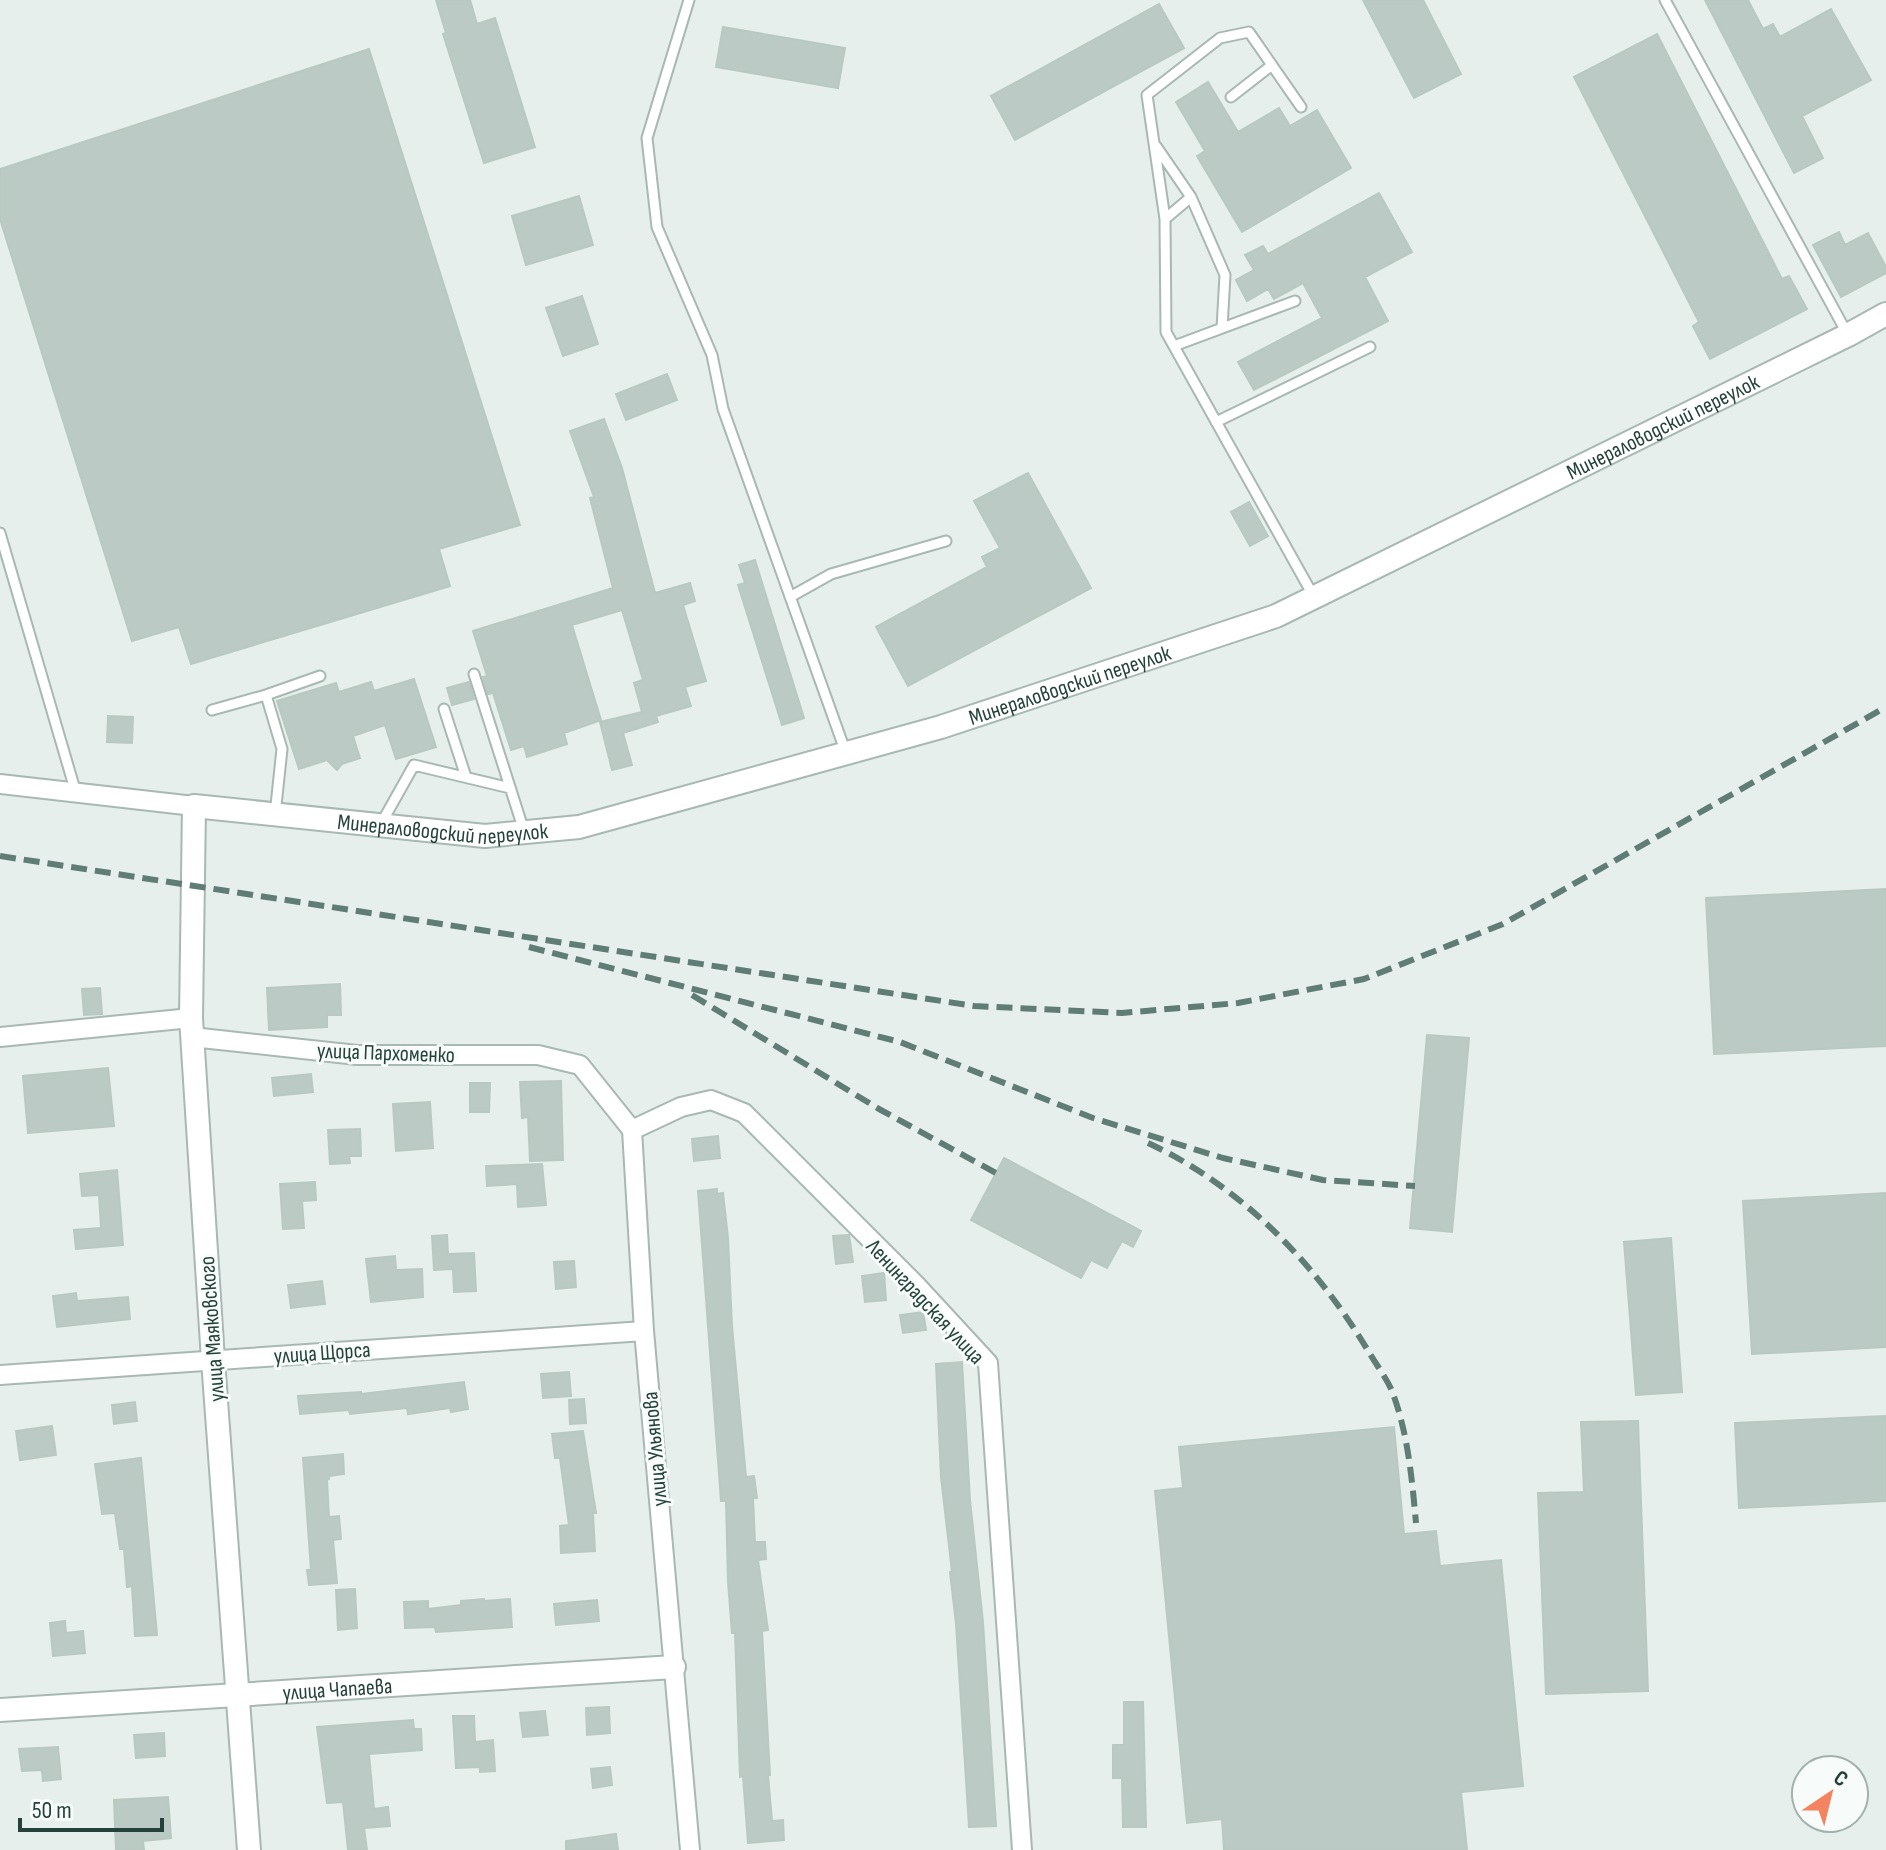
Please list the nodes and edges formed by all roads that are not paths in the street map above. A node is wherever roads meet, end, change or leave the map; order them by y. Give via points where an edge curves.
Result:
1 (689, 0) edge
2 (1665, 0) edge
3 (1272, 65) junction
4 (1231, 97) dead end
5 (1301, 107) dead end
6 (1153, 142) junction
7 (1191, 197) junction
8 (1165, 219) junction
9 (1295, 301) dead end
10 (1886, 314) edge
11 (1222, 328) junction
12 (1848, 335) junction
13 (1174, 346) junction
14 (1370, 347) dead end
15 (1216, 422) junction
16 (0, 533) edge
17 (946, 541) dead end
18 (790, 597) junction
19 (1314, 597) junction
20 (474, 674) dead end
21 (320, 676) dead end
22 (266, 695) junction
23 (444, 709) dead end
24 (212, 710) dead end
25 (846, 753) junction
26 (466, 777) junction
27 (0, 784) edge
28 (510, 788) junction
29 (76, 793) junction
30 (194, 806) junction
31 (275, 815) junction
32 (380, 825) junction
33 (524, 831) junction
34 (192, 1028) junction
35 (0, 1037) edge
36 (632, 1130) junction
37 (644, 1331) junction
38 (213, 1360) junction
39 (0, 1375) edge
40 (674, 1667) junction
41 (237, 1694) junction
42 (0, 1710) edge
43 (249, 1850) edge
44 (690, 1850) edge
45 (1022, 1850) edge

1 - 18 lane via 647,138 657,227 712,355 723,409
2 - 12 lane
3 - 4 lane
3 - 5 lane
3 - 6 lane via 1249,32 1220,38 1147,95
6 - 7 lane
6 - 8 lane
7 - 8 lane
7 - 11 lane via 1225,275
8 - 13 lane via 1166,332
9 - 11 lane
10 - 12 street, Минераловодский переулок
11 - 13 lane
12 - 19 street, Минераловодский переулок
13 - 15 lane
14 - 15 lane
15 - 19 lane
16 - 29 lane
17 - 18 lane via 831,574
18 - 25 lane
19 - 25 street, Минераловодский переулок via 1276,616 941,727
20 - 28 lane
21 - 22 lane
22 - 24 lane
22 - 31 lane via 282,749
23 - 26 lane
25 - 33 street, Минераловодский переулок via 579,827
26 - 28 lane
26 - 32 lane via 414,765
27 - 29 street
28 - 33 lane
29 - 30 street
30 - 31 street, Минераловодский переулок
30 - 34 street, улица Маяковского
31 - 32 street, Минераловодский переулок
32 - 33 street, Минераловодский переулок via 485,836
34 - 35 street, улица Пархоменко
34 - 36 street, улица Пархоменко via 357,1055 538,1055 580,1065
34 - 38 street, улица Маяковского
36 - 37 street, улица Ульянова
36 - 45 street, Ленинградская улица via 681,1107 711,1100 744,1113 988,1363
37 - 38 street, улица Щорса
37 - 40 street, улица Ульянова
38 - 39 street, улица Щорса
38 - 41 street, улица Маяковского
40 - 41 street, улица Чапаева
40 - 44 street, улица Ульянова
41 - 42 street, улица Чапаева
41 - 43 street, улица Маяковского

